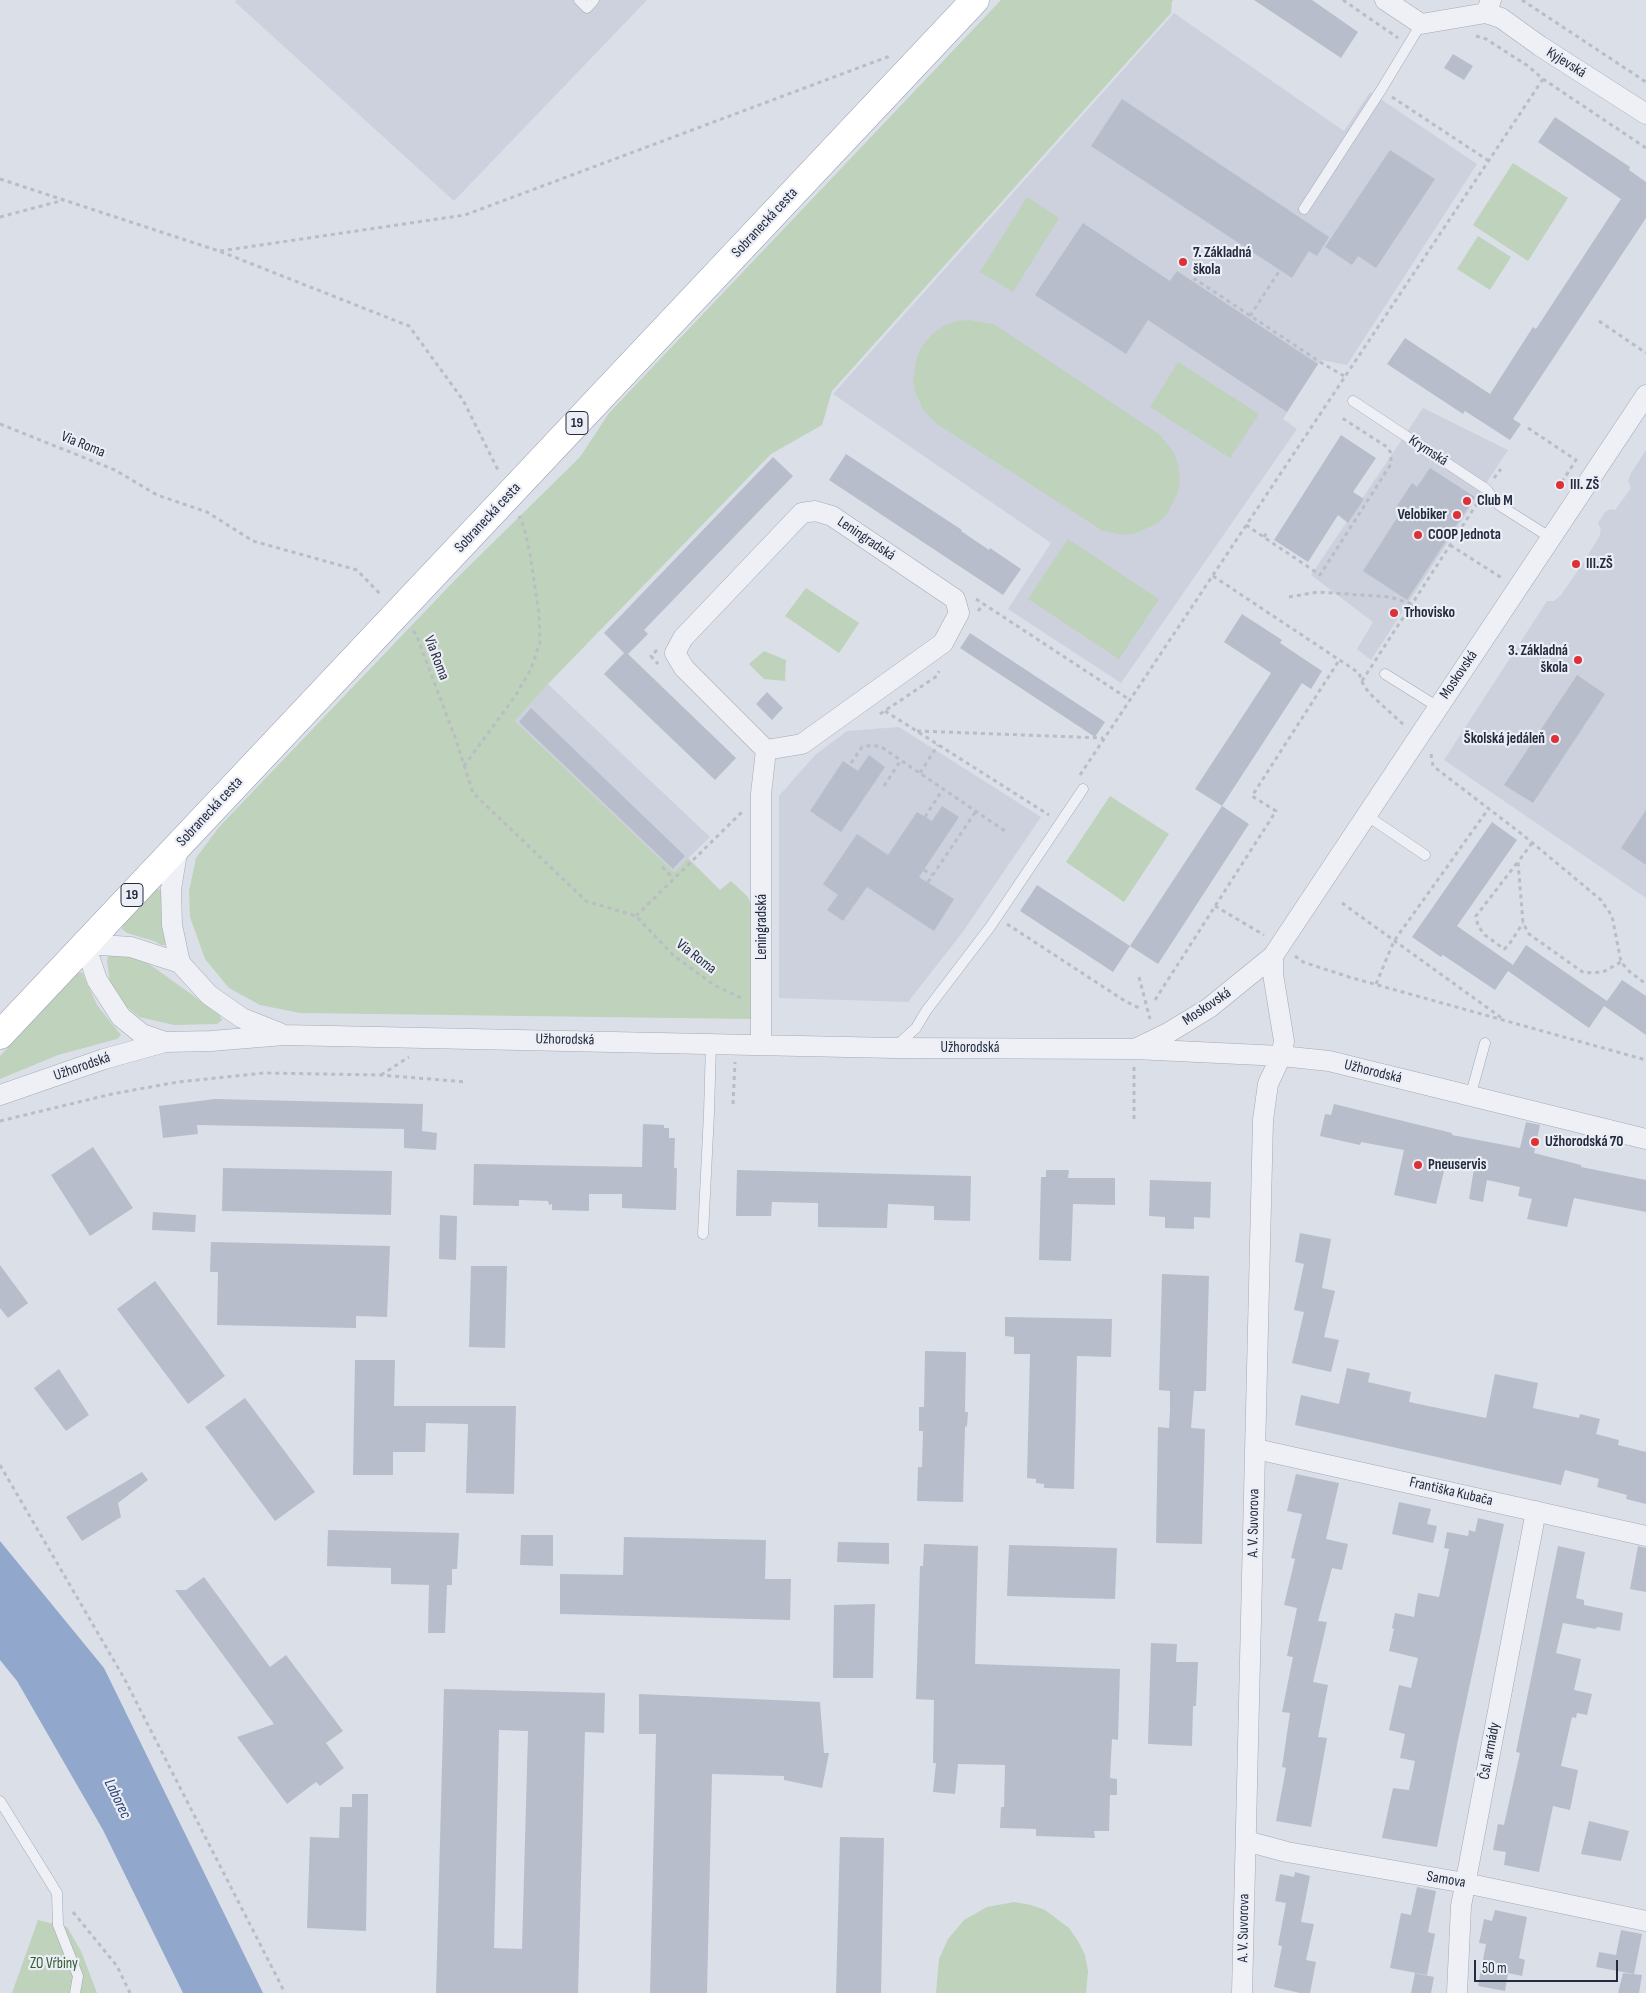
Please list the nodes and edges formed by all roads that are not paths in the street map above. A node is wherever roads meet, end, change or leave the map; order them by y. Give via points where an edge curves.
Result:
1 (579, 0) edge
2 (594, 0) edge
3 (975, 0) edge
4 (1385, 0) edge
5 (1489, 6) edge
6 (1421, 24) junction
7 (1646, 114) edge
8 (1304, 210) dead end
9 (1646, 395) edge
10 (1353, 402) dead end
11 (1551, 538) junction
12 (1385, 674) dead end
13 (1438, 707) junction
14 (766, 750) junction
15 (1083, 788) dead end
16 (1366, 815) junction
17 (178, 846) junction
18 (1425, 855) dead end
19 (85, 944) junction
20 (1271, 947) junction
21 (180, 963) junction
22 (0, 1035) edge
23 (284, 1035) junction
24 (165, 1042) junction
25 (710, 1043) junction
26 (1485, 1043) dead end
27 (761, 1044) junction
28 (894, 1048) junction
29 (1135, 1049) junction
30 (1281, 1056) junction
31 (0, 1095) edge
32 (1470, 1097) junction
33 (1646, 1139) edge
34 (703, 1234) dead end
35 (1256, 1449) junction
36 (1536, 1511) junction
37 (1646, 1536) edge
38 (0, 1801) edge
39 (1246, 1841) junction
40 (1465, 1883) junction
41 (1646, 1920) edge
42 (75, 1993) edge
43 (1242, 1993) edge
44 (1458, 1993) edge

1 - 2 lane via 587,8
3 - 17 main road, Sobranecká cesta / 19
4 - 6 street
5 - 6 street, Kyjevská
5 - 7 street, Kyjevská via 1500,18 1540,46
6 - 8 lane
9 - 11 street, Moskovská
10 - 11 lane, Krymská via 1486,489 1499,505
11 - 13 street, Moskovská
12 - 13 lane
13 - 16 street, Moskovská
14 - 14 street, Leningradská via 802,744 818,733 943,643 959,613 955,599 832,516 815,511 802,513 683,638 675,653 684,668
14 - 27 street, Leningradská via 761,794
15 - 28 lane via 916,1028
16 - 18 lane
16 - 20 street, Moskovská
17 - 19 main road, Sobranecká cesta / 19
17 - 21 street via 171,889 172,925
19 - 21 street, Užhorodská via 131,947
19 - 22 main road, Sobranecká cesta / 19
19 - 24 street, Užhorodská via 97,980 121,1018 142,1034
20 - 29 street, Moskovská via 1209,1008
20 - 30 street via 1284,1041
21 - 23 street, Užhorodská via 209,995 242,1018
23 - 24 street, Užhorodská
23 - 25 street, Užhorodská
24 - 31 street, Užhorodská
25 - 27 street, Užhorodská
25 - 34 lane
26 - 32 lane
27 - 28 street, Užhorodská
28 - 29 street, Užhorodská
29 - 30 street, Užhorodská
30 - 32 street, Užhorodská via 1329,1061
30 - 35 street, A. V. Suvorova via 1268,1084 1263,1120
32 - 33 street, Užhorodská
35 - 36 street, Františka Kubača
35 - 39 street, A. V. Suvorova
36 - 37 street, Františka Kubača
36 - 40 street, Čsl. armády
38 - 42 lane via 57,1893 58,1925 78,1976
39 - 40 street, Samova via 1287,1852
39 - 43 street, A. V. Suvorova
40 - 41 street, Samova
40 - 44 street, Čsl. armády via 1460,1906

